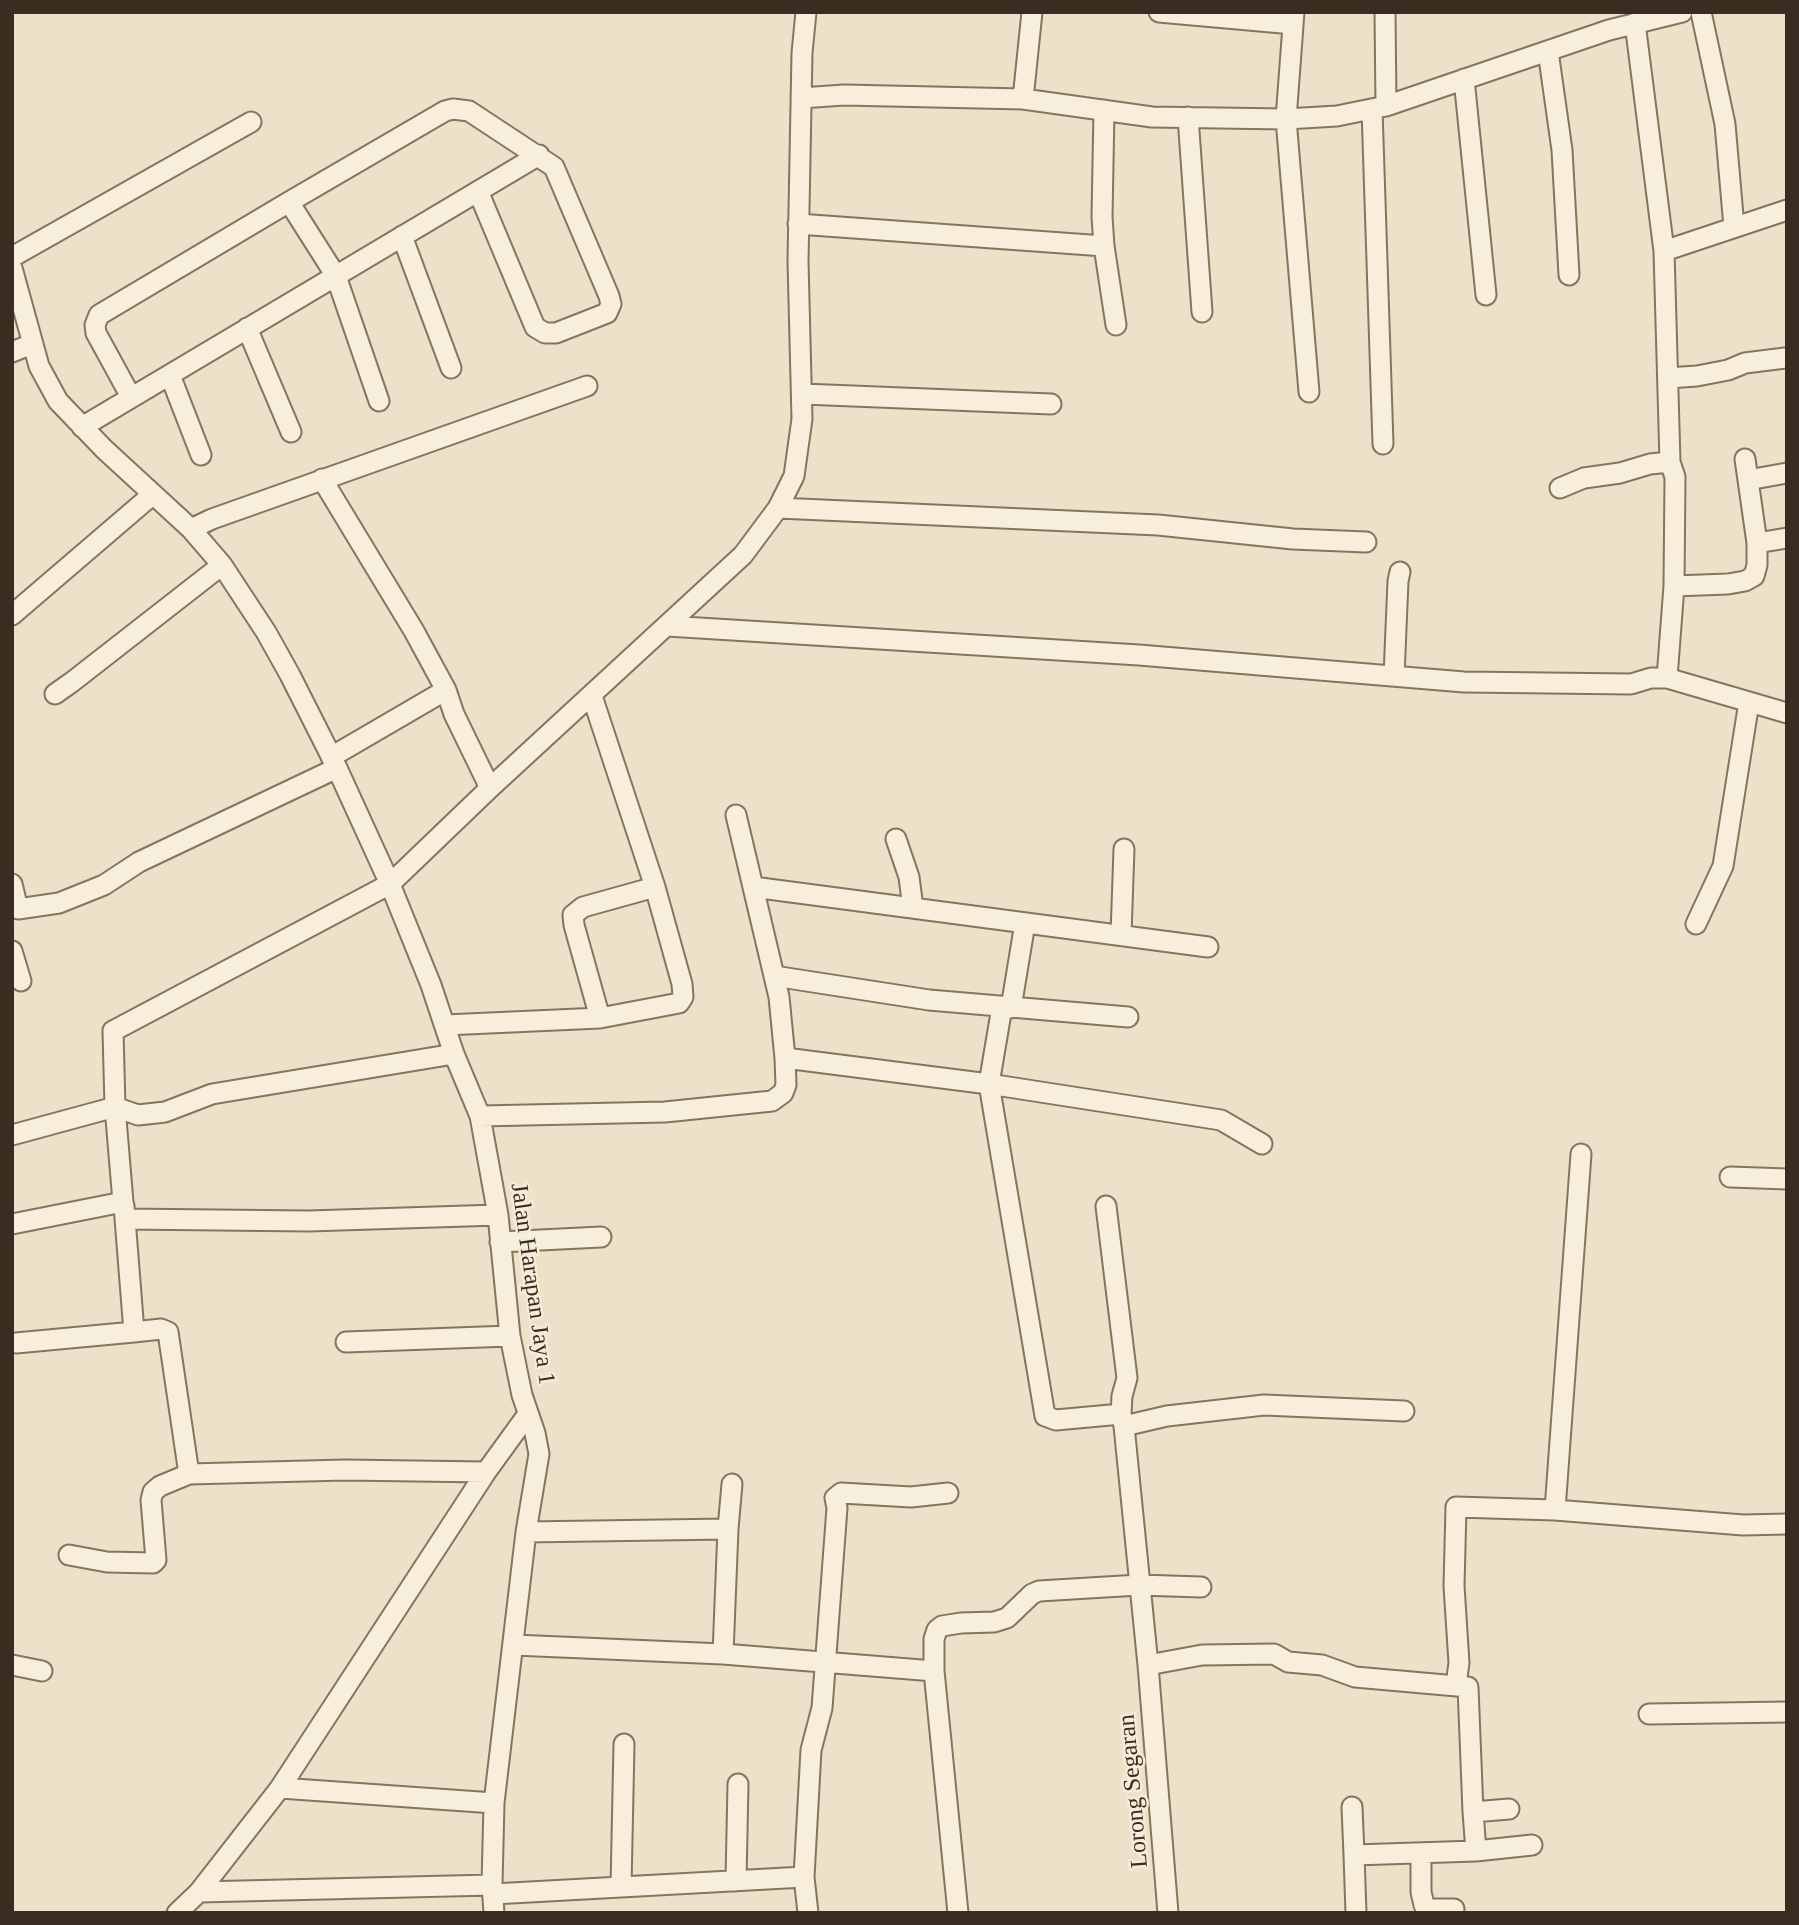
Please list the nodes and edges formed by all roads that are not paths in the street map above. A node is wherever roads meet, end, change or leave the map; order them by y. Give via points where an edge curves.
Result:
1 (806, 12) edge
2 (1032, 12) edge
3 (1159, 12) edge
4 (1385, 12) edge
5 (1682, 12) edge
6 (1702, 12) edge
7 (1293, 18) edge
8 (1635, 23) junction
9 (1548, 51) junction
10 (1464, 79) junction
11 (801, 98) junction
12 (1023, 99) junction
13 (1379, 107) junction
14 (1104, 110) junction
15 (1188, 117) junction
16 (1286, 119) junction
17 (251, 121) dead end
18 (540, 155) junction
19 (478, 191) junction
20 (289, 202) junction
21 (1787, 210) edge
22 (799, 224) junction
23 (1734, 227) junction
24 (402, 236) junction
25 (1104, 246) junction
26 (1664, 251) junction
27 (12, 257) edge
28 (12, 268) edge
29 (1569, 275) dead end
30 (336, 276) junction
31 (1486, 295) dead end
32 (1202, 312) dead end
33 (1116, 325) dead end
34 (247, 328) junction
35 (32, 344) junction
36 (12, 352) edge
37 (1785, 358) dead end
38 (451, 368) dead end
39 (170, 375) junction
40 (1668, 379) junction
41 (587, 386) dead end
42 (1309, 392) dead end
43 (803, 394) junction
44 (131, 397) junction
45 (379, 401) dead end
46 (1051, 404) dead end
47 (82, 427) junction
48 (291, 432) dead end
49 (1383, 444) dead end
50 (201, 455) dead end
51 (1745, 459) dead end
52 (1670, 463) junction
53 (1787, 473) edge
54 (322, 479) junction
55 (1748, 480) junction
56 (1560, 488) dead end
57 (152, 495) junction
58 (778, 508) junction
59 (191, 529) junction
60 (1787, 538) edge
61 (1366, 542) dead end
62 (1757, 543) junction
63 (222, 565) junction
64 (1400, 572) dead end
65 (1674, 586) junction
66 (12, 615) edge
67 (667, 626) junction
68 (1394, 676) junction
69 (1667, 678) junction
70 (446, 690) junction
71 (55, 694) dead end
72 (592, 696) junction
73 (1749, 702) junction
74 (1787, 713) edge
75 (334, 762) junction
76 (491, 788) junction
77 (736, 816) dead end
78 (896, 839) dead end
79 (1124, 849) dead end
80 (12, 884) edge
81 (390, 884) junction
82 (655, 887) junction
83 (753, 887) junction
84 (913, 908) junction
85 (15, 911) edge
86 (1025, 923) junction
87 (1696, 924) dead end
88 (1121, 935) junction
89 (1209, 947) dead end
90 (12, 951) edge
91 (774, 976) junction
92 (21, 981) dead end
93 (1007, 1008) junction
94 (1128, 1017) dead end
95 (600, 1018) junction
96 (445, 1025) junction
97 (454, 1054) junction
98 (785, 1058) junction
99 (989, 1084) junction
100 (115, 1107) junction
101 (480, 1116) junction
102 (12, 1135) edge
103 (1262, 1144) dead end
104 (1581, 1154) dead end
105 (1730, 1177) dead end
106 (1787, 1179) edge
107 (1106, 1206) dead end
108 (124, 1210) junction
109 (498, 1215) junction
110 (12, 1224) edge
111 (601, 1237) dead end
112 (500, 1242) junction
113 (134, 1332) junction
114 (510, 1336) junction
115 (346, 1342) dead end
116 (16, 1343) dead end
117 (1404, 1411) dead end
118 (528, 1414) junction
119 (1123, 1420) junction
120 (486, 1472) junction
121 (190, 1474) junction
122 (732, 1484) dead end
123 (948, 1493) dead end
124 (1555, 1510) junction
125 (1787, 1524) edge
126 (728, 1529) junction
127 (526, 1532) junction
128 (69, 1555) dead end
129 (1139, 1585) junction
130 (1201, 1587) dead end
131 (514, 1645) junction
132 (723, 1654) junction
133 (825, 1662) junction
134 (12, 1665) edge
135 (1148, 1665) junction
136 (42, 1671) dead end
137 (934, 1671) junction
138 (1456, 1685) junction
139 (1787, 1712) edge
140 (1649, 1714) dead end
141 (624, 1744) dead end
142 (738, 1784) dead end
143 (280, 1788) junction
144 (494, 1803) junction
145 (1352, 1807) dead end
146 (1509, 1809) dead end
147 (1473, 1812) junction
148 (1532, 1845) dead end
149 (1476, 1851) junction
150 (1421, 1853) junction
151 (1353, 1855) junction
152 (804, 1877) junction
153 (736, 1881) junction
154 (621, 1887) junction
155 (199, 1892) junction
156 (493, 1897) edge
157 (1454, 1909) dead end
158 (177, 1913) edge
159 (808, 1913) edge
160 (958, 1913) edge
161 (1168, 1913) edge
162 (1356, 1913) edge

1 - 11 street
2 - 12 street
3 - 7 street
4 - 13 street
5 - 8 street
6 - 23 street via 1722,106
7 - 16 street
8 - 9 street
8 - 26 street
9 - 10 street
9 - 29 street via 1562,149
10 - 13 street
10 - 31 street
11 - 12 street
11 - 22 street
12 - 14 street
13 - 16 street via 1338,116
13 - 49 street
14 - 15 street
14 - 25 street
15 - 16 street
15 - 32 street
16 - 42 street
17 - 27 street
18 - 19 street
18 - 19 street via 554,167 609,296 607,313 556,333 535,327
18 - 20 street via 469,111 453,109
19 - 24 street
20 - 30 street
20 - 44 street via 99,315 96,333
21 - 23 street
22 - 25 street
22 - 43 street
23 - 26 street
24 - 30 street
24 - 38 street
25 - 33 street
26 - 40 street
28 - 35 street, Jalan Harapan Jaya 1
30 - 34 street
30 - 45 street
34 - 39 street
34 - 48 street
35 - 36 street
35 - 47 street, Jalan Harapan Jaya 1 via 58,401
37 - 40 street
39 - 44 street
39 - 50 street
40 - 52 street
41 - 54 street
43 - 46 street
43 - 58 street via 794,475
44 - 47 street
47 - 57 street, Jalan Harapan Jaya 1
51 - 55 street
52 - 56 street via 1584,478
52 - 65 street via 1675,477
53 - 55 street
54 - 59 street
54 - 70 street
55 - 62 street
57 - 59 street, Jalan Harapan Jaya 1
57 - 66 street
58 - 61 street via 1158,525
58 - 67 street via 743,555
59 - 63 street, Jalan Harapan Jaya 1
60 - 62 street
62 - 65 street via 1754,576 1745,581
63 - 71 street
63 - 75 street, Jalan Harapan Jaya 1 via 266,632
64 - 68 street
65 - 69 street
67 - 68 street
67 - 72 street
68 - 69 street via 1464,682 1630,684
69 - 73 street
70 - 75 street
70 - 76 street
72 - 76 street
72 - 82 street
73 - 74 street
73 - 87 street via 1723,866
75 - 81 street, Jalan Harapan Jaya 1
75 - 85 street via 139,862 104,885 59,903
76 - 81 street
77 - 83 street
78 - 84 street via 909,877
79 - 88 street
80 - 85 street
81 - 96 street, Jalan Harapan Jaya 1
81 - 100 street via 113,1031
82 - 95 street via 583,907 573,915
82 - 95 street via 683,997 679,1003
83 - 84 street
83 - 91 street
84 - 86 street
86 - 88 street
86 - 93 street
88 - 89 street
90 - 92 street
91 - 93 street
91 - 98 street
93 - 94 street
93 - 99 street
95 - 96 street
96 - 97 street, Jalan Harapan Jaya 1
97 - 100 street via 212,1094 165,1112 138,1115
97 - 101 street, Jalan Harapan Jaya 1
98 - 99 street
98 - 101 street via 786,1085 783,1094 772,1101 666,1112
99 - 103 street via 1221,1120
99 - 119 street via 1045,1416
100 - 102 street
100 - 108 street
101 - 109 street, Jalan Harapan Jaya 1
104 - 124 street
105 - 106 street
107 - 119 street, Lorong Segaran via 1128,1378 1122,1396
108 - 109 street via 309,1220
108 - 110 street
108 - 113 street
109 - 112 street, Jalan Harapan Jaya 1
111 - 112 street
112 - 114 street, Jalan Harapan Jaya 1
113 - 116 street
113 - 121 street via 168,1332
114 - 115 street
114 - 118 street, Jalan Harapan Jaya 1
117 - 119 street via 1264,1405
118 - 120 street
118 - 127 street, Jalan Harapan Jaya 1 via 539,1454
119 - 129 street, Lorong Segaran
120 - 121 street
120 - 143 street
121 - 128 street via 153,1492 153,1563
122 - 126 street
123 - 133 street via 911,1497 841,1493 835,1497
124 - 125 street via 1743,1525
124 - 138 street via 1457,1507
126 - 127 street
126 - 132 street
127 - 131 street, Jalan Harapan Jaya 1
129 - 130 street
129 - 135 street, Lorong Segaran
129 - 137 street via 1039,1591 1007,1618 942,1626 934,1639
131 - 132 street
131 - 144 street, Jalan Harapan Jaya 1
132 - 133 street
133 - 137 street
133 - 152 street via 822,1708 811,1750
134 - 136 street
135 - 138 street via 1202,1655 1273,1654 1288,1662 1322,1665 1355,1677
135 - 161 street, Lorong Segaran
137 - 160 street
138 - 147 street via 1468,1687
139 - 140 street
141 - 154 street
142 - 153 street
143 - 144 street
143 - 155 street
144 - 156 street, Jalan Harapan Jaya 1
145 - 151 street
146 - 147 street
147 - 149 street
148 - 149 street
149 - 150 street
150 - 151 street
150 - 157 street via 1424,1905
151 - 162 street
152 - 153 street
152 - 159 street
153 - 154 street
154 - 156 street
155 - 156 street
155 - 158 street

